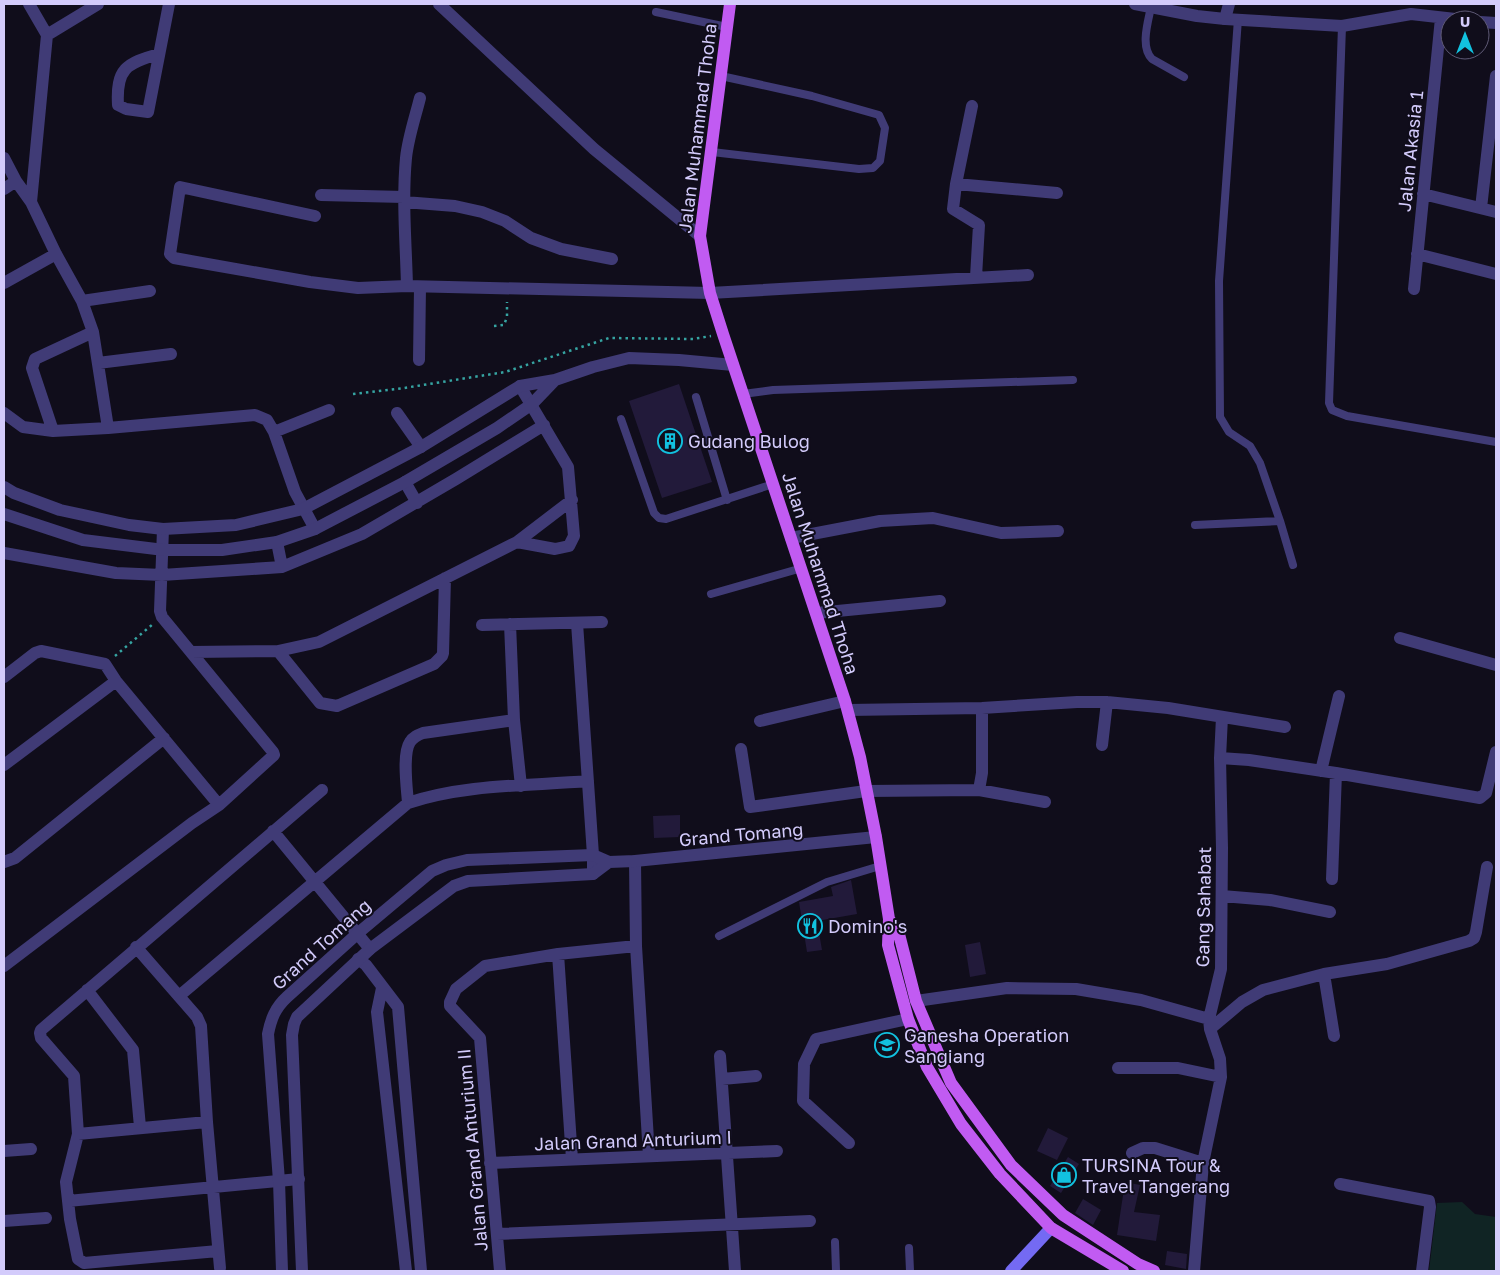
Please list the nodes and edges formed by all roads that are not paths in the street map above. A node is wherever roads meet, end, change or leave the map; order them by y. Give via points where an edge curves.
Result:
1 (29, 4) edge
2 (98, 4) edge
3 (169, 4) edge
4 (439, 4) edge
5 (730, 4) edge
6 (1135, 4) edge
7 (1229, 4) edge
8 (1150, 7) junction
9 (656, 12) dead end
10 (1440, 18) edge
11 (1232, 19) junction
12 (1342, 26) junction
13 (727, 27) junction
14 (1440, 28) edge
15 (46, 35) junction
16 (159, 54) junction
17 (721, 76) junction
18 (1496, 76) edge
19 (1184, 77) dead end
20 (420, 98) dead end
21 (972, 106) dead end
22 (712, 152) junction
23 (4, 158) edge
24 (16, 181) junction
25 (956, 184) junction
26 (4, 189) edge
27 (1057, 193) dead end
28 (1424, 194) junction
29 (321, 196) dead end
30 (404, 199) junction
31 (31, 202) junction
32 (1481, 208) junction
33 (1496, 212) edge
34 (315, 216) dead end
35 (700, 236) junction
36 (56, 254) junction
37 (1417, 254) junction
38 (612, 259) dead end
39 (1028, 274) dead end
40 (1496, 274) edge
41 (976, 277) junction
42 (4, 283) edge
43 (414, 286) junction
44 (1414, 289) dead end
45 (150, 291) dead end
46 (710, 293) junction
47 (82, 301) junction
48 (93, 332) junction
49 (171, 354) dead end
50 (419, 360) dead end
51 (98, 363) junction
52 (733, 364) junction
53 (555, 380) junction
54 (1074, 380) dead end
55 (520, 386) junction
56 (743, 394) junction
57 (696, 397) dead end
58 (532, 404) junction
59 (329, 410) dead end
60 (4, 413) edge
61 (397, 413) dead end
62 (621, 419) dead end
63 (544, 425) junction
64 (108, 428) junction
65 (54, 431) junction
66 (274, 432) junction
67 (1496, 442) edge
68 (421, 447) junction
69 (405, 482) junction
70 (773, 484) junction
71 (9, 490) edge
72 (572, 500) junction
73 (727, 500) junction
74 (416, 503) junction
75 (303, 509) junction
76 (4, 515) edge
77 (1280, 521) junction
78 (1195, 525) dead end
79 (163, 529) junction
80 (315, 529) junction
81 (1058, 531) dead end
82 (791, 538) junction
83 (277, 542) junction
84 (517, 542) junction
85 (164, 550) junction
86 (4, 554) edge
87 (1293, 565) dead end
88 (282, 567) junction
89 (802, 568) junction
90 (162, 575) junction
91 (445, 578) junction
92 (711, 594) dead end
93 (940, 600) dead end
94 (817, 613) junction
95 (602, 622) dead end
96 (577, 623) junction
97 (510, 624) junction
98 (482, 625) dead end
99 (1400, 638) dead end
100 (191, 652) junction
101 (278, 652) junction
102 (1496, 665) edge
103 (4, 677) edge
104 (116, 681) junction
105 (1339, 696) dead end
106 (1106, 702) junction
107 (846, 706) junction
108 (982, 708) junction
109 (1222, 717) junction
110 (514, 720) junction
111 (760, 720) dead end
112 (1285, 727) dead end
113 (164, 738) junction
114 (1102, 745) dead end
115 (741, 749) dead end
116 (1496, 752) edge
117 (1220, 758) junction
118 (4, 765) edge
119 (1321, 771) junction
120 (1336, 773) junction
121 (588, 781) junction
122 (522, 786) junction
123 (322, 790) dead end
124 (979, 790) junction
125 (866, 791) junction
126 (1045, 802) dead end
127 (408, 803) junction
128 (219, 805) junction
129 (273, 831) junction
130 (876, 838) junction
131 (593, 855) junction
132 (635, 861) junction
133 (4, 862) edge
134 (609, 862) junction
135 (880, 866) junction
136 (1487, 867) dead end
137 (593, 874) junction
138 (1332, 879) dead end
139 (315, 881) junction
140 (1222, 896) junction
141 (1330, 912) dead end
142 (889, 919) junction
143 (357, 934) junction
144 (719, 936) dead end
145 (636, 946) junction
146 (136, 948) junction
147 (370, 949) junction
148 (558, 954) junction
149 (358, 959) junction
150 (4, 966) edge
151 (1324, 974) junction
152 (382, 988) junction
153 (87, 990) junction
154 (179, 996) junction
155 (916, 1001) junction
156 (398, 1007) junction
157 (377, 1012) junction
158 (908, 1019) junction
159 (1210, 1024) junction
160 (1334, 1036) dead end
161 (720, 1056) dead end
162 (1118, 1068) dead end
163 (756, 1076) dead end
164 (1221, 1077) junction
165 (722, 1079) junction
166 (207, 1122) junction
167 (140, 1127) junction
168 (78, 1134) junction
169 (849, 1142) dead end
170 (31, 1149) dead end
171 (4, 1151) edge
172 (777, 1151) dead end
173 (727, 1153) junction
174 (1132, 1154) dead end
175 (649, 1156) junction
176 (572, 1160) junction
177 (490, 1163) junction
178 (1203, 1163) junction
179 (1011, 1165) junction
180 (1000, 1174) junction
181 (298, 1180) junction
182 (279, 1181) junction
183 (1340, 1184) dead end
184 (413, 1185) junction
185 (213, 1187) junction
186 (397, 1187) junction
187 (68, 1201) junction
188 (46, 1218) dead end
189 (4, 1221) edge
190 (810, 1221) dead end
191 (732, 1225) junction
192 (1051, 1228) junction
193 (497, 1234) junction
194 (835, 1242) dead end
195 (909, 1248) dead end
196 (218, 1251) junction
197 (220, 1268) dead end
198 (1136, 1268) edge
199 (282, 1271) edge
200 (302, 1271) edge
201 (406, 1271) edge
202 (421, 1271) edge
203 (500, 1271) edge
204 (736, 1271) edge
205 (836, 1271) edge
206 (910, 1271) edge
207 (1011, 1271) edge
208 (1123, 1271) edge
209 (1154, 1271) edge
210 (1194, 1271) edge
211 (1422, 1271) edge

1 - 15 street
2 - 15 street
3 - 16 street
4 - 35 street via 594,149
5 - 13 main road, Jalan Muhammad Thoha
6 - 8 street
7 - 11 street
8 - 11 street
8 - 19 lane via 1146,39 1148,55
9 - 13 lane
10 - 12 street via 1411,14
11 - 12 street
11 - 77 lane via 1219,281 1220,417 1229,432 1250,446 1260,463
12 - 67 lane via 1328,403 1332,410 1347,416
13 - 17 main road, Jalan Muhammad Thoha
14 - 28 street, Jalan Akasia 1
15 - 31 street
16 - 16 street via 148,112 126,110 118,105 122,74 129,65
17 - 22 main road, Jalan Muhammad Thoha
17 - 22 lane via 872,113 879,116 885,128 880,161 873,168
18 - 32 street
20 - 30 street via 406,158
21 - 25 street
22 - 35 main road, Jalan Muhammad Thoha
23 - 24 street
24 - 26 street
24 - 31 street
25 - 27 street
25 - 41 street via 953,209 979,225
28 - 32 street
28 - 37 street, Jalan Akasia 1
29 - 30 street
30 - 38 street via 482,212 505,221 530,238 561,249
30 - 43 street
31 - 36 street
32 - 33 street
34 - 43 street via 180,187 170,254 174,258 310,282 358,288
35 - 46 main road, Jalan Muhammad Thoha
36 - 42 street
36 - 47 street
37 - 40 street
37 - 44 street, Jalan Akasia 1
39 - 41 street
41 - 46 street
43 - 46 street
43 - 50 street
45 - 47 street
46 - 52 main road, Jalan Muhammad Thoha
47 - 48 street
48 - 51 street
48 - 65 street via 35,359 32,368
49 - 51 street
51 - 64 street
52 - 53 street via 629,358
52 - 56 main road, Jalan Muhammad Thoha
53 - 55 street
53 - 58 street
54 - 56 lane via 773,390
55 - 58 street
55 - 68 street
56 - 70 main road, Jalan Muhammad Thoha
57 - 73 lane
58 - 63 street
58 - 69 street
59 - 66 street
60 - 65 street via 23,427
61 - 68 street
62 - 73 lane via 654,513 659,518 666,519
63 - 72 street via 568,467
63 - 74 street
64 - 65 street
64 - 66 street via 255,415 267,420
66 - 75 street
68 - 75 street
69 - 74 street
69 - 80 street
70 - 73 lane
70 - 82 main road, Jalan Muhammad Thoha
71 - 76 street
71 - 79 street via 60,510
72 - 84 street
72 - 84 street via 574,536 569,546 555,549
74 - 88 street via 362,534
75 - 79 street via 236,525
75 - 80 street
76 - 85 street via 83,540
77 - 78 lane
77 - 87 lane
79 - 85 street
80 - 83 street
81 - 82 street via 1001,533 933,518 880,521
82 - 89 main road, Jalan Muhammad Thoha
83 - 85 street via 222,550
83 - 88 street
84 - 91 street
85 - 90 street
86 - 90 street via 116,573
88 - 90 street
89 - 92 lane
89 - 94 main road, Jalan Muhammad Thoha
90 - 100 street via 162,617
91 - 101 street via 319,642
91 - 101 street via 443,653 434,664 337,706 320,703
93 - 94 street
94 - 107 main road, Jalan Muhammad Thoha
95 - 96 street
96 - 97 street
96 - 121 street
97 - 98 street
97 - 110 street
99 - 102 street
100 - 101 street
100 - 128 street via 274,755
103 - 104 street via 41,650 105,664
104 - 113 street
104 - 118 street
105 - 119 street
106 - 108 street
106 - 109 street
106 - 114 street
107 - 108 street
107 - 111 street
107 - 125 main road, Jalan Muhammad Thoha
108 - 124 street
109 - 112 street
109 - 117 street, Gang Sahabat
110 - 122 street
110 - 127 street via 416,735 406,752
113 - 128 street
113 - 133 street via 15,858
115 - 125 street via 750,808
116 - 120 street via 1483,798
117 - 119 street
117 - 140 street, Gang Sahabat
119 - 120 street
120 - 138 street
121 - 122 street
121 - 131 street
122 - 127 street via 474,788
123 - 129 street
124 - 125 street
124 - 126 street
125 - 130 main road, Jalan Muhammad Thoha
127 - 139 street
128 - 150 street
129 - 139 street
129 - 146 street
130 - 132 street, Grand Tomang
130 - 135 main road, Jalan Muhammad Thoha
131 - 134 street, Grand Tomang
131 - 137 street
131 - 143 street, Grand Tomang via 468,860 446,865 432,871
132 - 134 street, Grand Tomang
132 - 145 street
134 - 137 street
135 - 142 main road, Jalan Muhammad Thoha
135 - 144 lane via 827,882
136 - 151 street via 1474,938 1387,964
137 - 147 street, Grand Tomang via 468,881 454,886
139 - 143 street
139 - 154 street
140 - 141 street via 1270,900
140 - 159 street, Gang Sahabat via 1221,969
142 - 155 main road, Jalan Muhammad Thoha via 899,934
142 - 158 main road, Jalan Muhammad Thoha via 888,945
143 - 147 street
143 - 182 street, Grand Tomang via 280,1003 271,1020 268,1034
145 - 148 street, Jalan Grand Anturium II
145 - 175 street
146 - 153 street
146 - 154 street
147 - 149 street, Grand Tomang
148 - 176 street
148 - 177 street, Jalan Grand Anturium II via 485,966 456,989 450,1002 450,1006 480,1038
149 - 152 street
149 - 181 street, Grand Tomang via 297,1017 294,1024
151 - 159 street via 1263,990
151 - 160 street
152 - 156 street
152 - 157 street
153 - 167 street via 133,1050
153 - 168 street via 40,1033 74,1076
154 - 166 street via 201,1026
155 - 159 street via 1007,988 1076,989 1141,1000
155 - 179 main road, Jalan Muhammad Thoha via 951,1084
156 - 157 street
156 - 184 street
157 - 186 street
158 - 169 street via 816,1039 804,1064 803,1101
158 - 180 main road, Jalan Muhammad Thoha via 927,1067 961,1124
159 - 164 street via 1220,1059
161 - 165 street
162 - 164 street via 1178,1068
163 - 165 street
164 - 178 street
165 - 173 street
166 - 167 street
166 - 185 street
167 - 168 street
168 - 187 street via 66,1182
170 - 171 street
172 - 173 street, Jalan Grand Anturium I
173 - 175 street, Jalan Grand Anturium I
173 - 191 street
174 - 178 street via 1143,1148 1155,1148
175 - 176 street, Jalan Grand Anturium I
176 - 177 street, Jalan Grand Anturium I
177 - 193 street, Jalan Grand Anturium II
178 - 210 street
179 - 180 main road
179 - 198 main road, Jalan Muhammad Thoha via 1064,1215
180 - 192 main road, Jalan Muhammad Thoha
181 - 182 street
181 - 200 street, Grand Tomang
182 - 185 street
182 - 199 street, Grand Tomang
183 - 211 street via 1429,1201
184 - 186 street
184 - 202 street
185 - 187 street
185 - 196 street
186 - 201 street
187 - 196 street via 76,1255 84,1263
188 - 189 street
190 - 191 street
191 - 193 street
191 - 204 street
192 - 207 main road
192 - 208 main road, Jalan Muhammad Thoha
193 - 203 street, Jalan Grand Anturium II
194 - 205 lane
195 - 206 lane
196 - 197 street
198 - 209 main road, Jalan Muhammad Thoha

